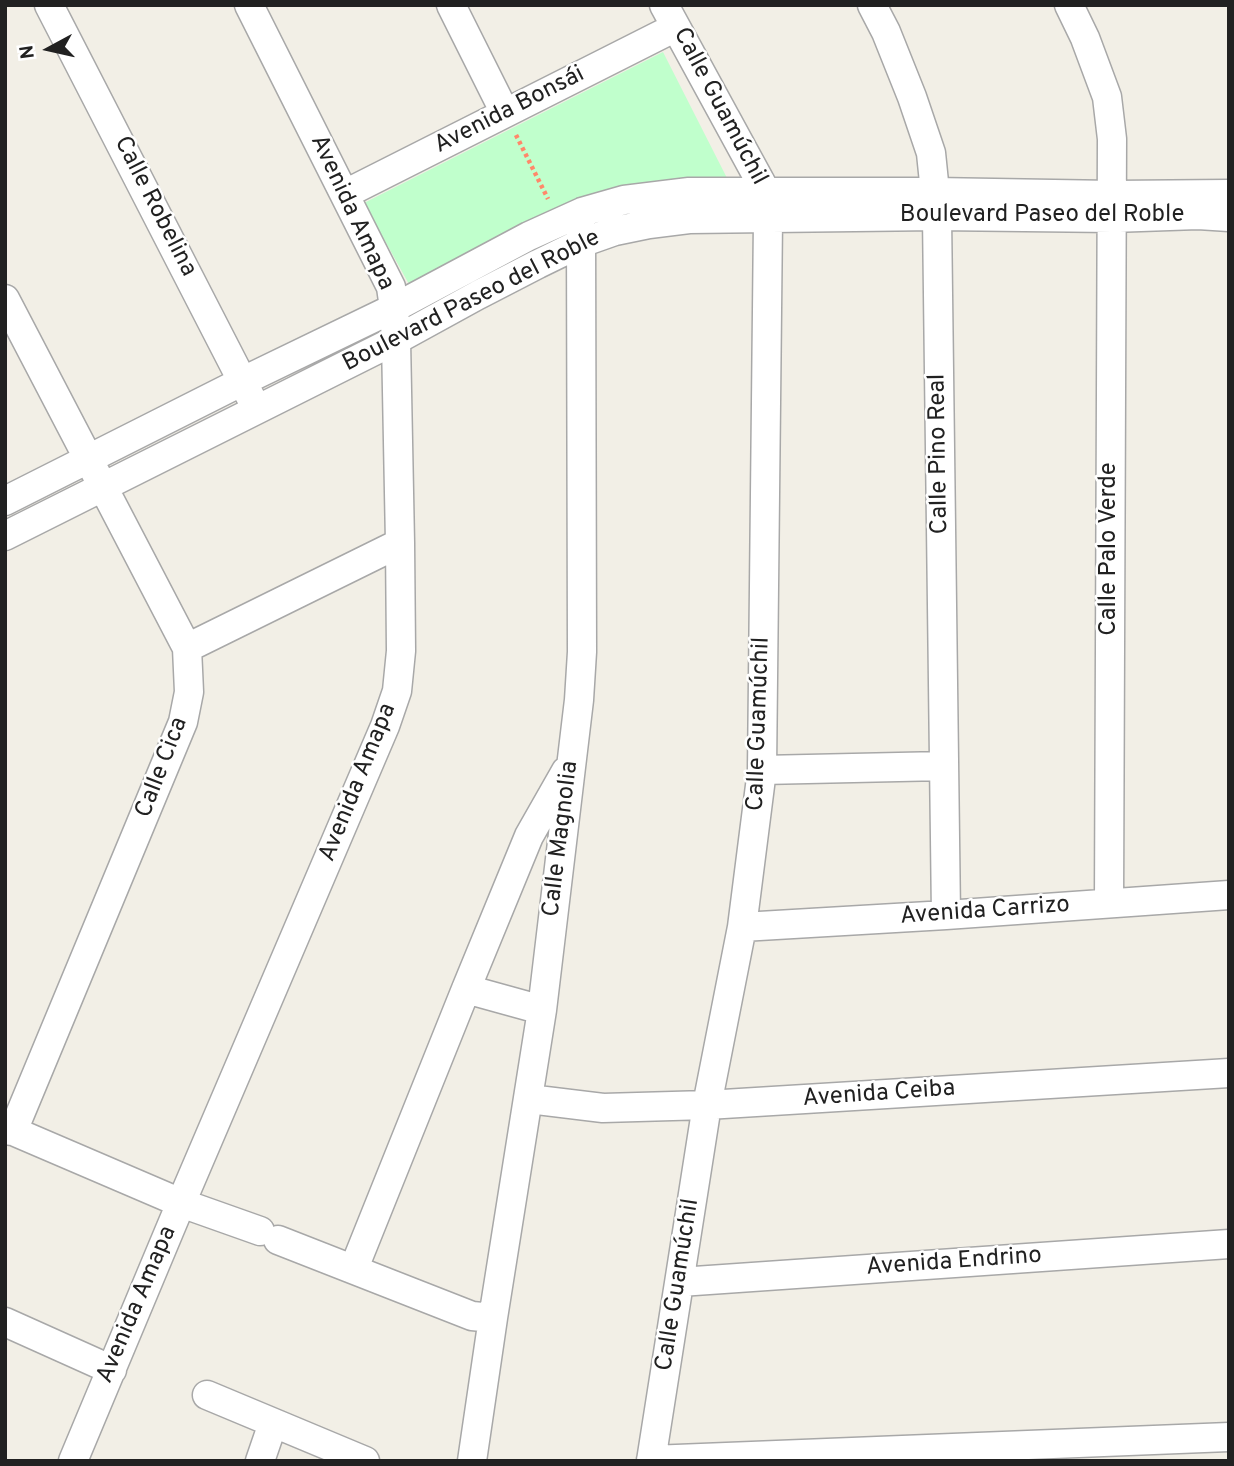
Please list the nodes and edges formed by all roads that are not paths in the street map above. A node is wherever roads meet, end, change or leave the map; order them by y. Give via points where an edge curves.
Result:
1 (49, 5) edge
2 (249, 5) edge
3 (451, 5) edge
4 (872, 5) edge
5 (1069, 5) edge
6 (670, 16) edge
7 (505, 113) junction
8 (345, 194) junction
9 (1229, 194) edge
10 (936, 204) junction
11 (767, 205) junction
12 (1112, 206) junction
13 (571, 217) junction
14 (1229, 217) edge
15 (581, 243) junction
16 (5, 299) edge
17 (394, 308) junction
18 (396, 340) junction
19 (243, 381) junction
20 (257, 410) junction
21 (89, 460) junction
22 (103, 488) junction
23 (5, 501) edge
24 (5, 536) edge
25 (400, 542) junction
26 (187, 648) junction
27 (572, 759) junction
28 (944, 766) junction
29 (762, 769) junction
30 (1229, 895) edge
31 (1109, 903) junction
32 (946, 915) junction
33 (742, 927) junction
34 (466, 989) junction
35 (542, 1010) junction
36 (1229, 1073) edge
37 (529, 1099) junction
38 (707, 1105) junction
39 (9, 1131) edge
40 (181, 1203) junction
41 (1229, 1244) edge
42 (354, 1268) junction
43 (680, 1282) junction
44 (493, 1318) junction
45 (5, 1322) edge
46 (112, 1370) junction
47 (207, 1395) dead end
48 (273, 1423) junction
49 (1229, 1437) edge
50 (651, 1460) edge
51 (73, 1461) edge
52 (260, 1461) edge
53 (365, 1461) edge
54 (472, 1461) edge

1 - 19 street, Calle Robelina
2 - 8 street, Avenida Amapa
3 - 7 street
4 - 10 street, Calle Pino Real via 931,153
5 - 12 street, Calle Palo Verde via 1107,97
6 - 7 street, Avenida Bonsái
6 - 11 street, Calle Guamúchil
7 - 8 street, Avenida Bonsái
8 - 17 street, Avenida Amapa via 391,287
9 - 12 street, Boulevard Paseo del Roble
10 - 11 street, Boulevard Paseo del Roble
10 - 12 street, Boulevard Paseo del Roble
10 - 28 street, Calle Pino Real
11 - 13 street, Boulevard Paseo del Roble via 689,192 624,200
11 - 15 street, Boulevard Paseo del Roble via 649,224
11 - 29 street, Calle Guamúchil
12 - 14 street, Boulevard Paseo del Roble
12 - 31 street, Calle Palo Verde
13 - 15 street, Calle Magnolia
13 - 17 street, Boulevard Paseo del Roble
15 - 18 street, Boulevard Paseo del Roble
15 - 27 street, Calle Magnolia via 582,652
16 - 21 street, Calle Cica
17 - 18 street, Avenida Amapa
17 - 19 street, Boulevard Paseo del Roble
18 - 20 street, Boulevard Paseo del Roble
18 - 25 street, Avenida Amapa
19 - 20 street, Calle Robelina
19 - 21 street, Boulevard Paseo del Roble
20 - 22 street, Boulevard Paseo del Roble
21 - 22 street, Calle Cica
21 - 23 street, Boulevard Paseo del Roble
22 - 24 street, Boulevard Paseo del Roble
22 - 26 street, Calle Cica
25 - 26 street
25 - 40 street, Avenida Amapa via 397,691
26 - 39 street, Calle Cica via 189,692 183,722
27 - 34 street via 529,836
27 - 35 street, Calle Magnolia
28 - 29 street
28 - 32 street, Calle Pino Real
29 - 33 street, Calle Guamúchil
30 - 31 street, Avenida Carrizo
31 - 32 street, Avenida Carrizo
32 - 33 street, Avenida Carrizo
33 - 38 street, Calle Guamúchil
34 - 35 street
34 - 42 street
35 - 37 street, Calle Magnolia
36 - 38 street, Avenida Ceiba
37 - 38 street, Avenida Ceiba via 603,1108
37 - 44 street, Calle Magnolia
38 - 43 street, Calle Guamúchil
39 - 40 street
40 - 42 street
40 - 46 street, Avenida Amapa
41 - 43 street, Avenida Endrino
42 - 44 street via 472,1316
43 - 50 street, Calle Guamúchil
44 - 54 street, Calle Magnolia
45 - 46 street
46 - 51 street, Avenida Amapa
47 - 48 street
48 - 52 street
48 - 53 street
49 - 50 street

